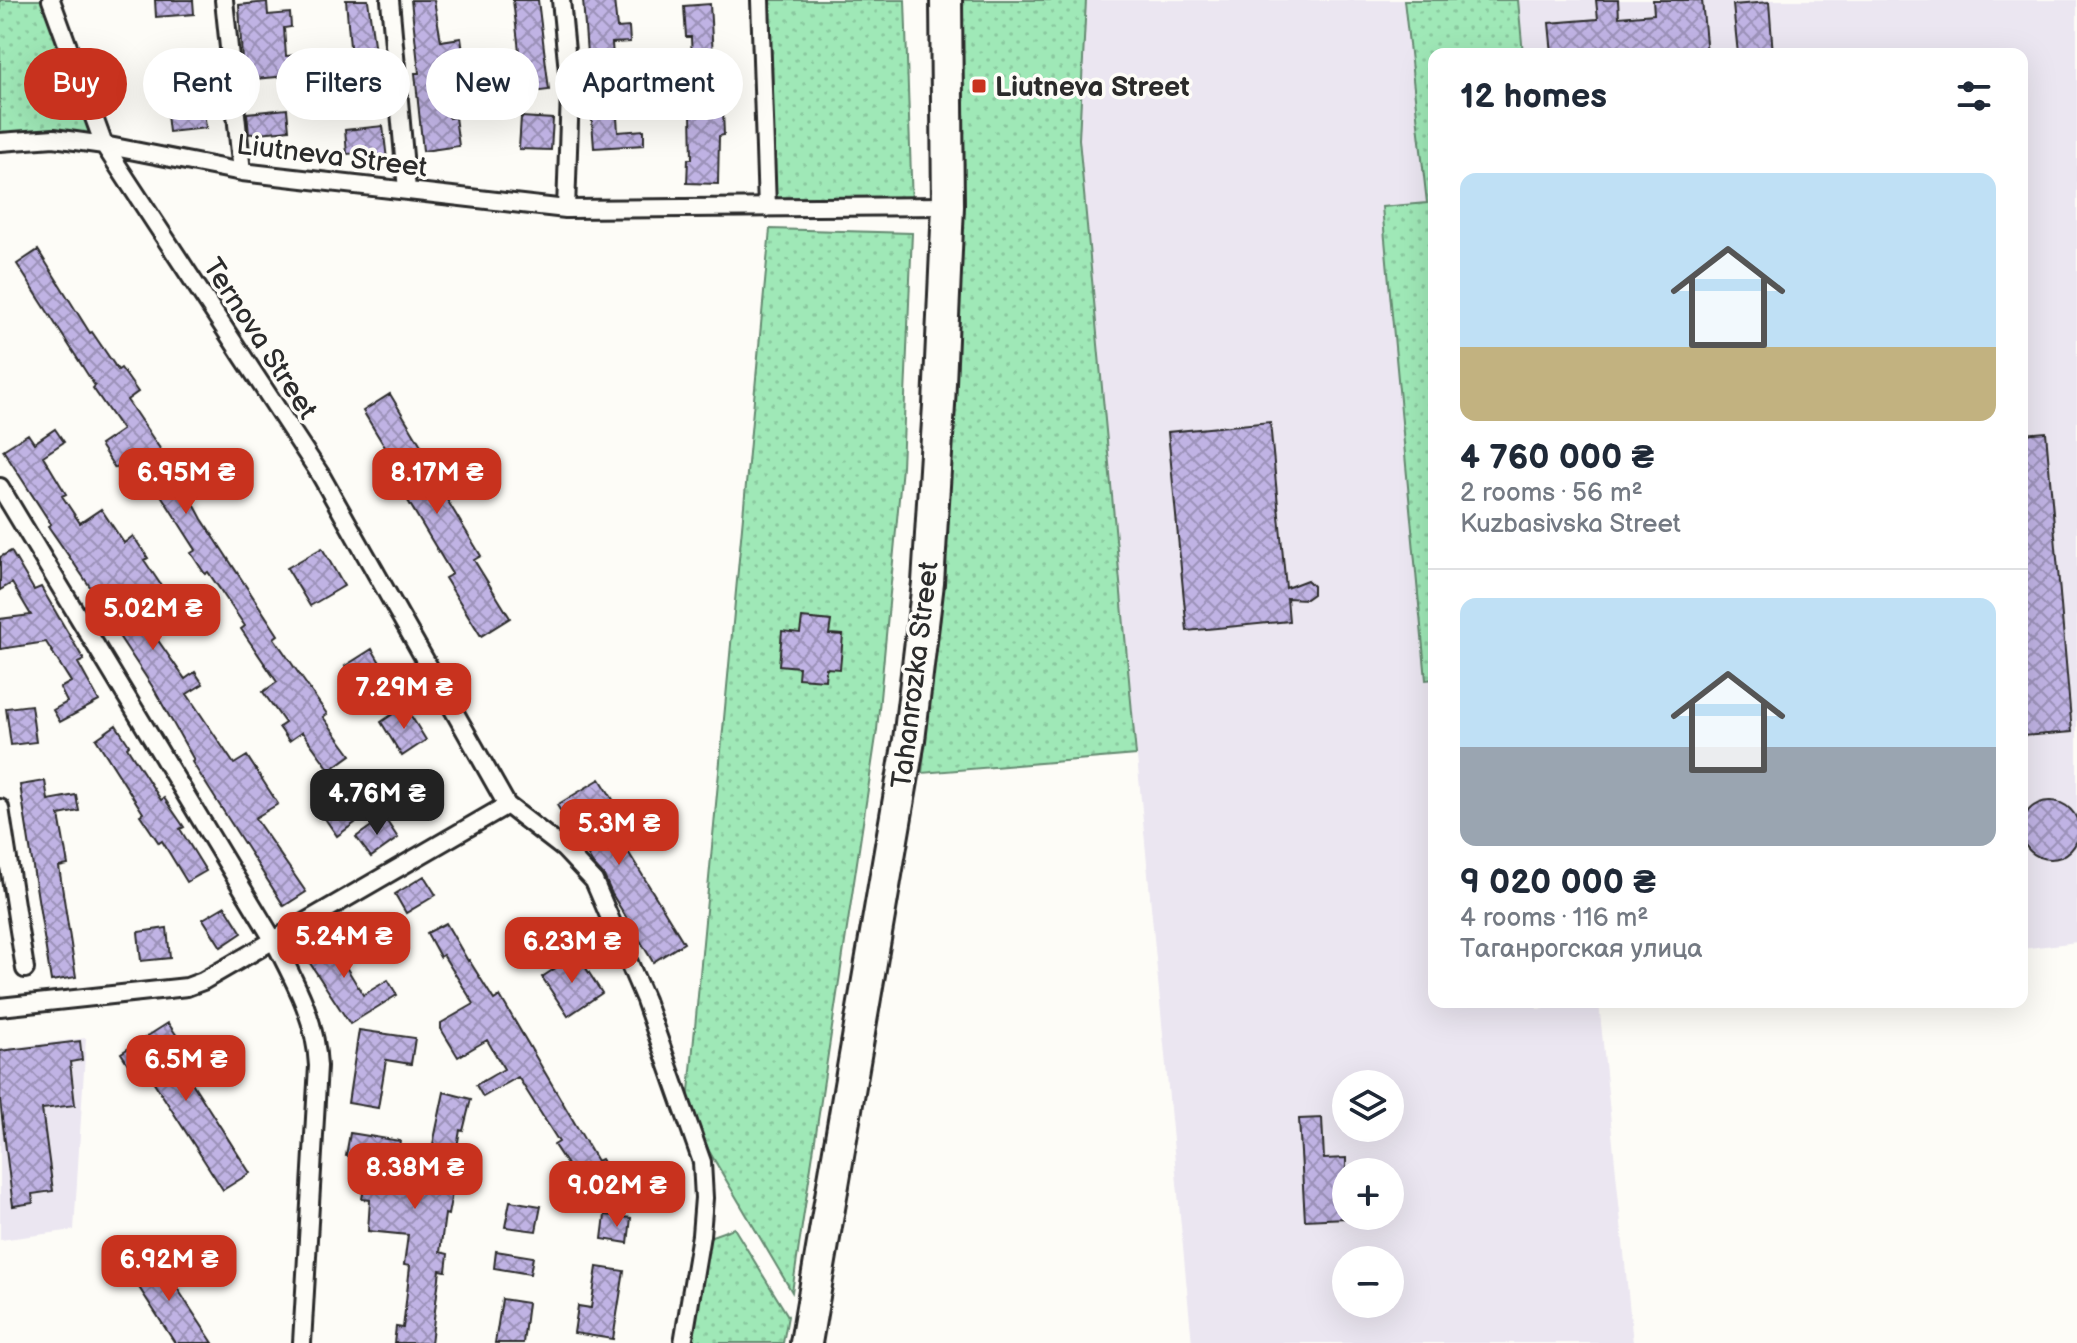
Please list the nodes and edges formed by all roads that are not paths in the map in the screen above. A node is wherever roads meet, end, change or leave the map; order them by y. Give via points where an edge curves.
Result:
1 (51, 0) edge
2 (224, 0) edge
3 (390, 0) edge
4 (561, 0) edge
5 (760, 0) edge
6 (946, 0) edge
7 (0, 142) edge
8 (104, 145) junction
9 (242, 172) junction
10 (407, 190) junction
11 (948, 206) junction
12 (767, 208) junction
13 (566, 209) junction
14 (0, 487) edge
15 (507, 805) junction
16 (0, 808) edge
17 (274, 941) junction
18 (25, 969) dead end
19 (0, 1007) edge
20 (302, 1343) edge
21 (683, 1343) edge
22 (806, 1343) edge

1 - 8 street, Ternova Street
2 - 9 street
3 - 10 street
4 - 13 street via 570,92
5 - 12 street
6 - 11 highway, Tahanrozka Street
7 - 8 street, Liutneva Street via 54,138
8 - 9 street, Liutneva Street
8 - 15 street, Ternova Street via 320,474
9 - 10 street, Liutneva Street
10 - 13 street, Liutneva Street
11 - 12 street, Liutneva Street
11 - 22 highway, Tahanrozka Street via 921,645
12 - 13 street, Liutneva Street
14 - 17 street
15 - 17 street
15 - 21 street, Ternova Street via 564,849 594,881 618,932 702,1162 701,1235
16 - 18 street
17 - 19 street via 187,987
17 - 20 street via 306,1004 317,1045

